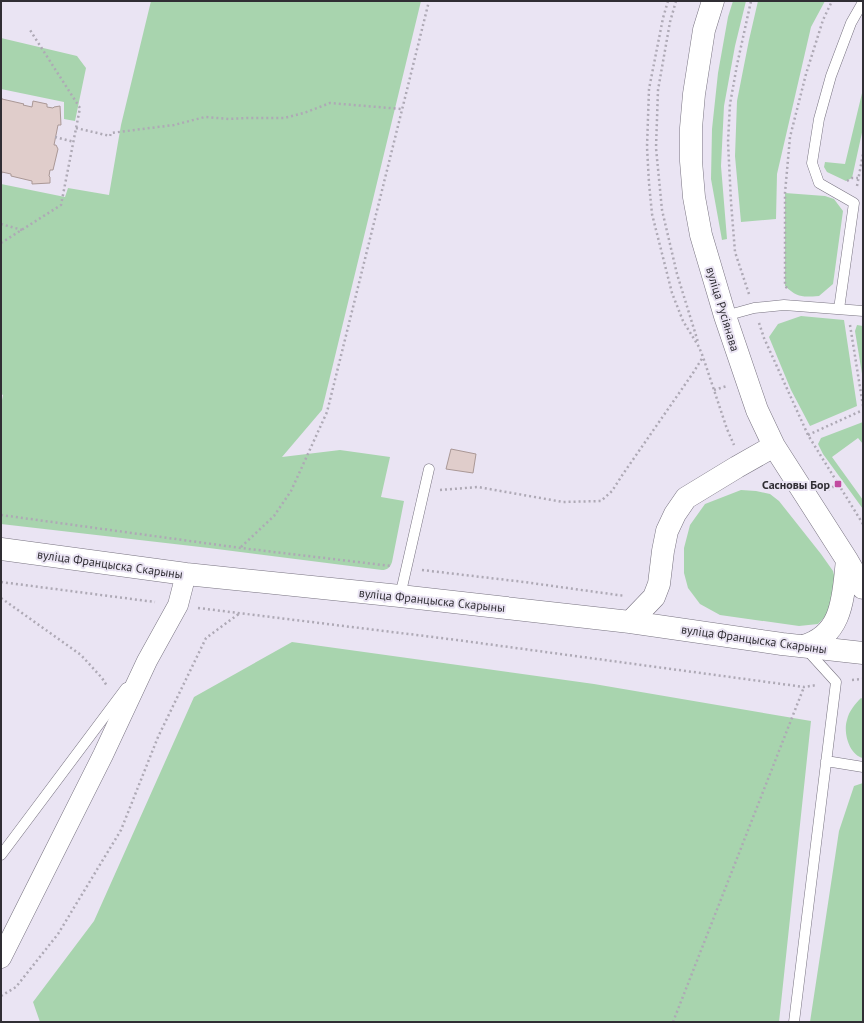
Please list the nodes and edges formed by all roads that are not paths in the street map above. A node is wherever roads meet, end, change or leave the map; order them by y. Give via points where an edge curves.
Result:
1 (713, 1) edge
2 (863, 2) edge
3 (843, 310) junction
4 (863, 311) edge
5 (725, 316) junction
6 (774, 446) junction
7 (429, 469) dead end
8 (1, 549) edge
9 (847, 560) junction
10 (186, 574) junction
11 (863, 588) edge
12 (400, 596) junction
13 (630, 622) junction
14 (803, 646) junction
15 (863, 653) edge
16 (147, 661) junction
17 (826, 761) junction
18 (863, 767) edge
19 (1, 854) edge
20 (1, 958) edge
21 (794, 1022) edge

1 - 5 main road, вуліца Русіянава via 704,30 694,94 691,161 701,235
2 - 3 lane via 851,23 831,76 819,119 812,163 819,183 854,203
3 - 4 lane
3 - 5 lane via 784,305 754,308
5 - 6 main road, вуліца Русіянава via 757,410
6 - 9 main road, вуліца Русіянава
6 - 13 main road via 686,498 667,531 659,584 654,597
7 - 12 lane
8 - 10 main road, вуліца Францыска Скарыны
9 - 11 main road, вуліца Русіянава
9 - 14 main road via 839,614 821,639
10 - 12 main road, вуліца Францыска Скарыны
10 - 16 street via 178,605
12 - 13 main road, вуліца Францыска Скарыны
13 - 14 main road, вуліца Францыска Скарыны
14 - 15 main road, вуліца Францыска Скарыны
14 - 17 lane via 836,682
16 - 19 lane
16 - 20 street
17 - 18 lane
17 - 21 lane

